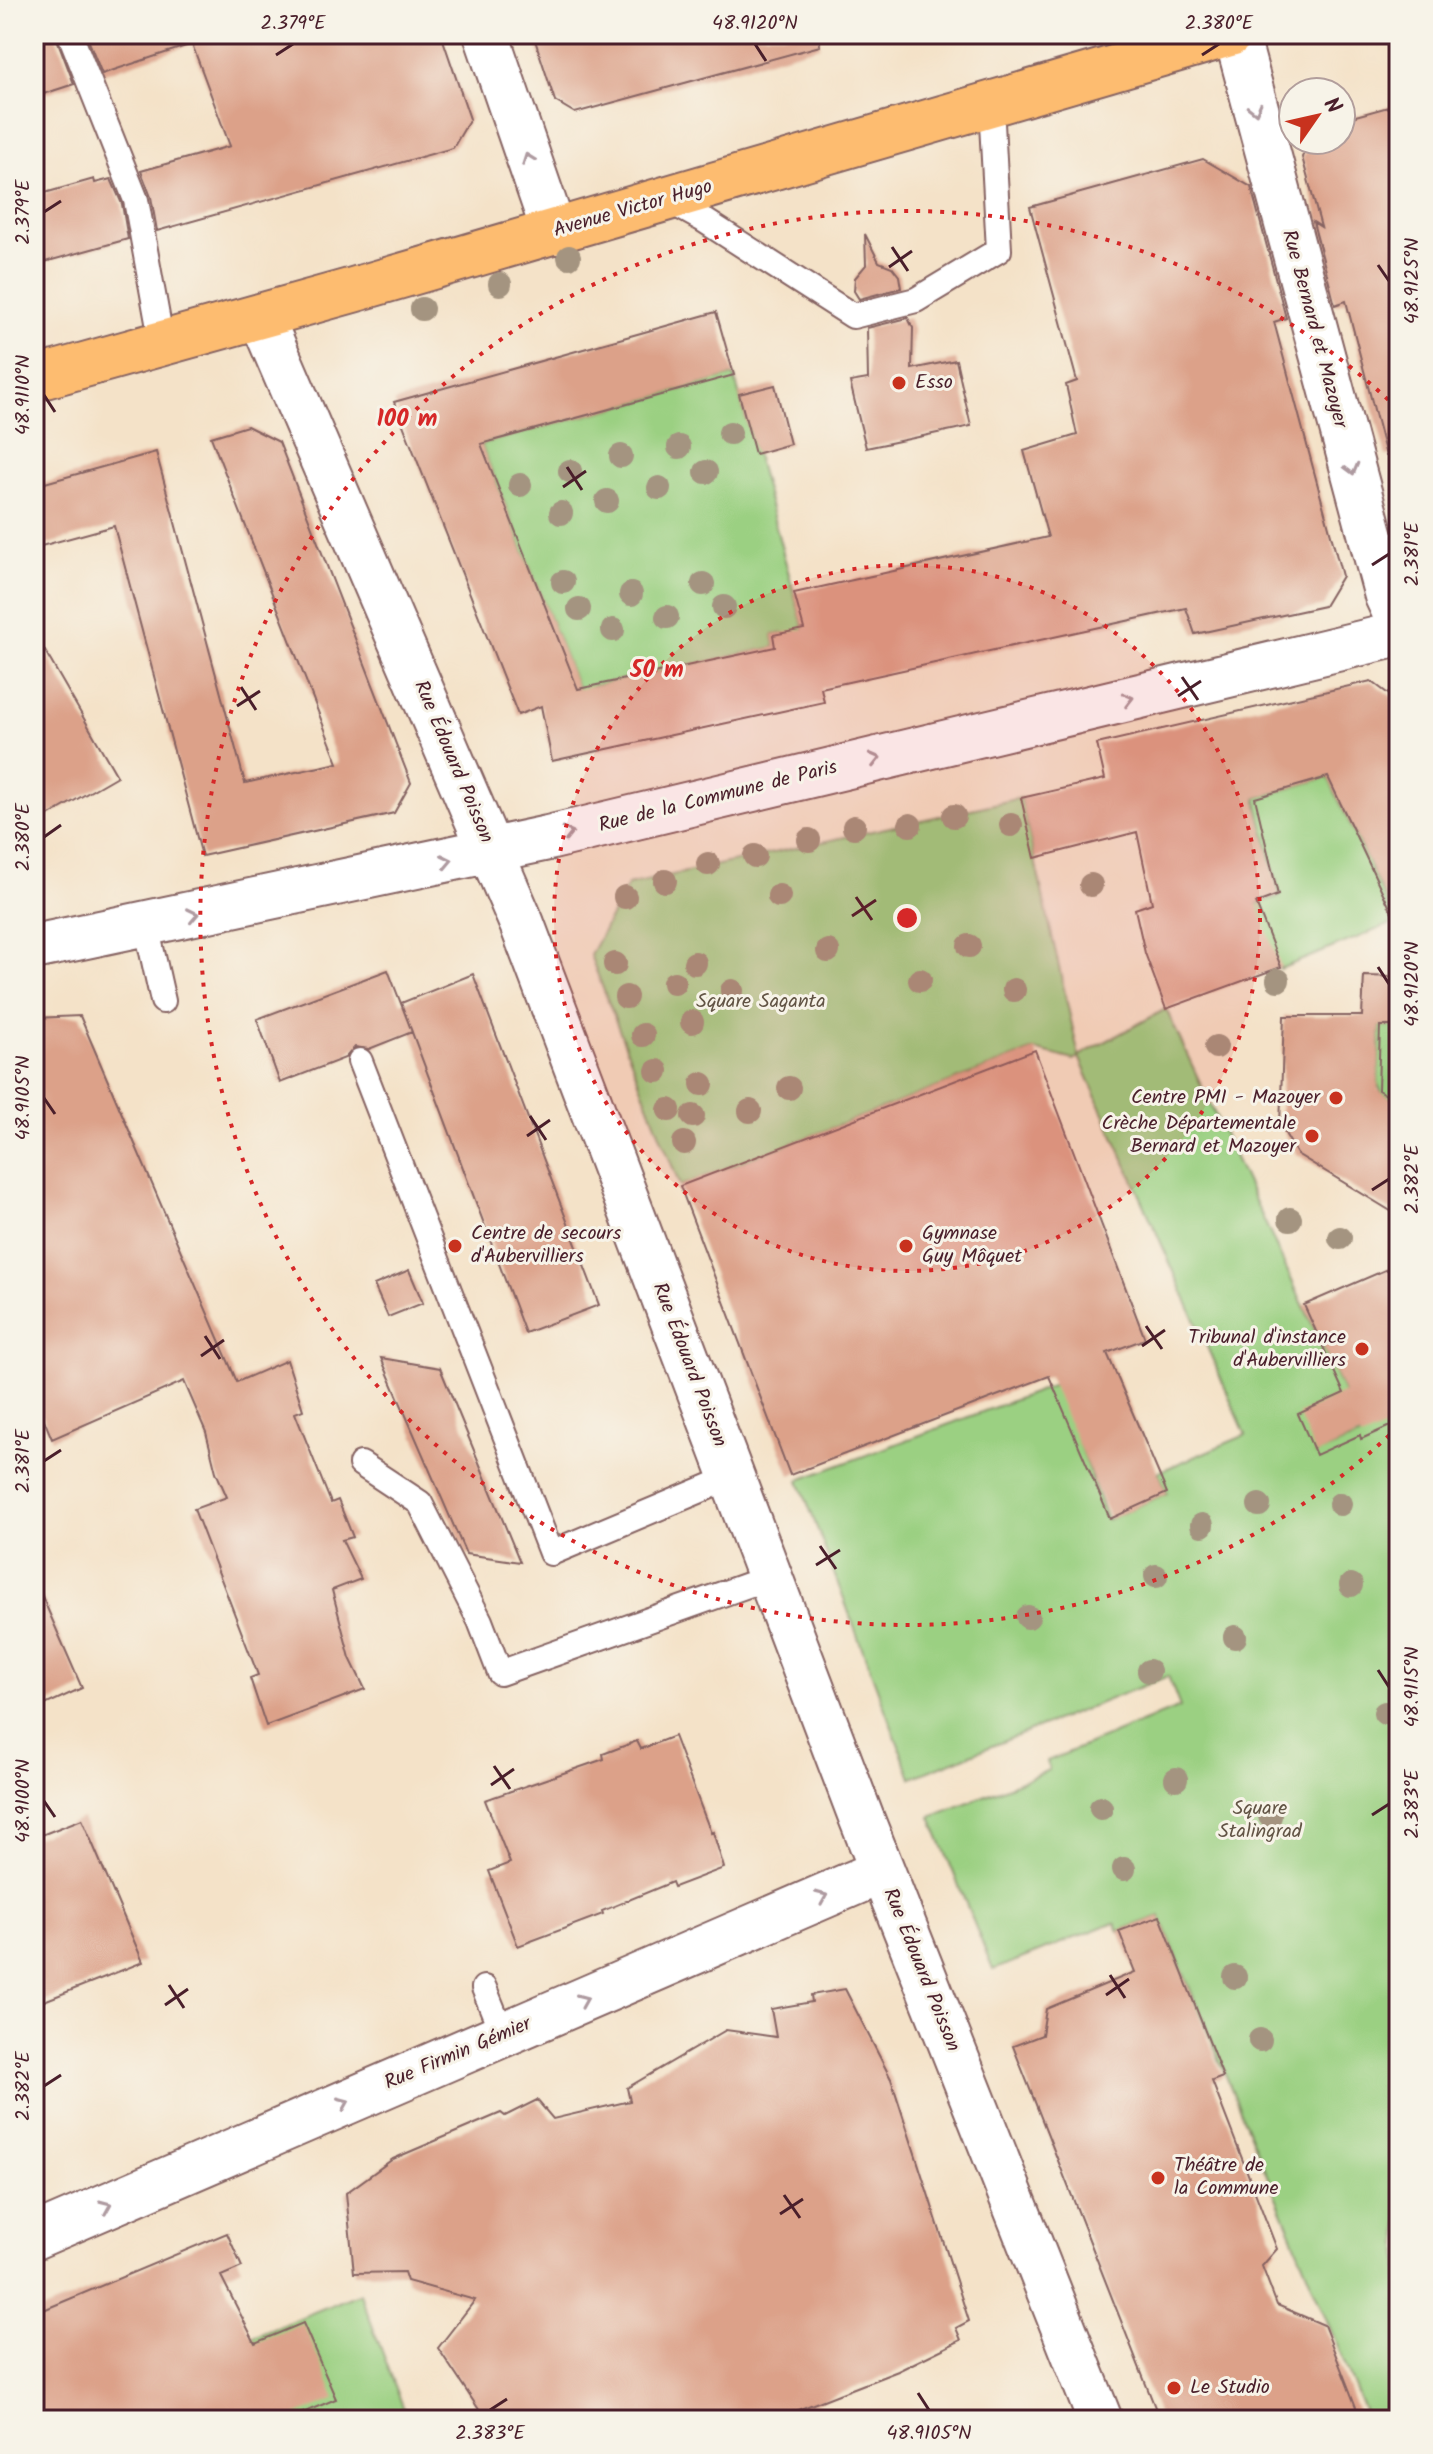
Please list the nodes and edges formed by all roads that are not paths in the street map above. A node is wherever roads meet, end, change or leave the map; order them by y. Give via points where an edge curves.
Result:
1 (70, 34) edge
2 (486, 34) edge
3 (1233, 34) edge
4 (1156, 45) edge
5 (991, 105) junction
6 (666, 199) junction
7 (554, 232) junction
8 (261, 317) junction
9 (162, 344) junction
10 (34, 379) edge
11 (1399, 622) edge
12 (1399, 634) edge
13 (492, 851) junction
14 (146, 925) junction
15 (34, 947) edge
16 (163, 1001) dead end
17 (360, 1061) dead end
18 (361, 1464) dead end
19 (732, 1477) junction
20 (770, 1577) junction
21 (882, 1871) junction
22 (484, 1988) dead end
23 (503, 2035) junction
24 (34, 2237) edge
25 (1100, 2420) edge

1 - 9 lane via 136,200
7 -> 2 street
3 - 4 main road, Avenue Victor Hugo
3 -> 11 street, Rue Bernard et Mazoyer via 1387,596
4 - 5 main road, Avenue Victor Hugo
5 - 6 main road, Avenue Victor Hugo
5 - 6 lane via 999,250 916,300 853,316
6 - 7 main road, Avenue Victor Hugo
7 - 8 main road, Avenue Victor Hugo
8 - 9 main road, Avenue Victor Hugo
8 - 13 street, Rue Édouard Poisson
9 - 10 main road, Avenue Victor Hugo
13 -> 12 street, Rue de la Commune de Paris
14 -> 13 street, Rue de la Commune de Paris
13 - 19 street, Rue Édouard Poisson
14 - 15 street, Rue de la Commune de Paris
14 - 16 lane
17 - 19 lane via 551,1553
18 - 20 lane via 420,1503 480,1621 500,1673
19 - 20 street, Rue Édouard Poisson
20 - 21 street, Rue Édouard Poisson
23 -> 21 street, Rue Firmin Gémier
21 - 25 street, Rue Édouard Poisson
22 - 23 lane
24 -> 23 street, Rue Firmin Gémier

